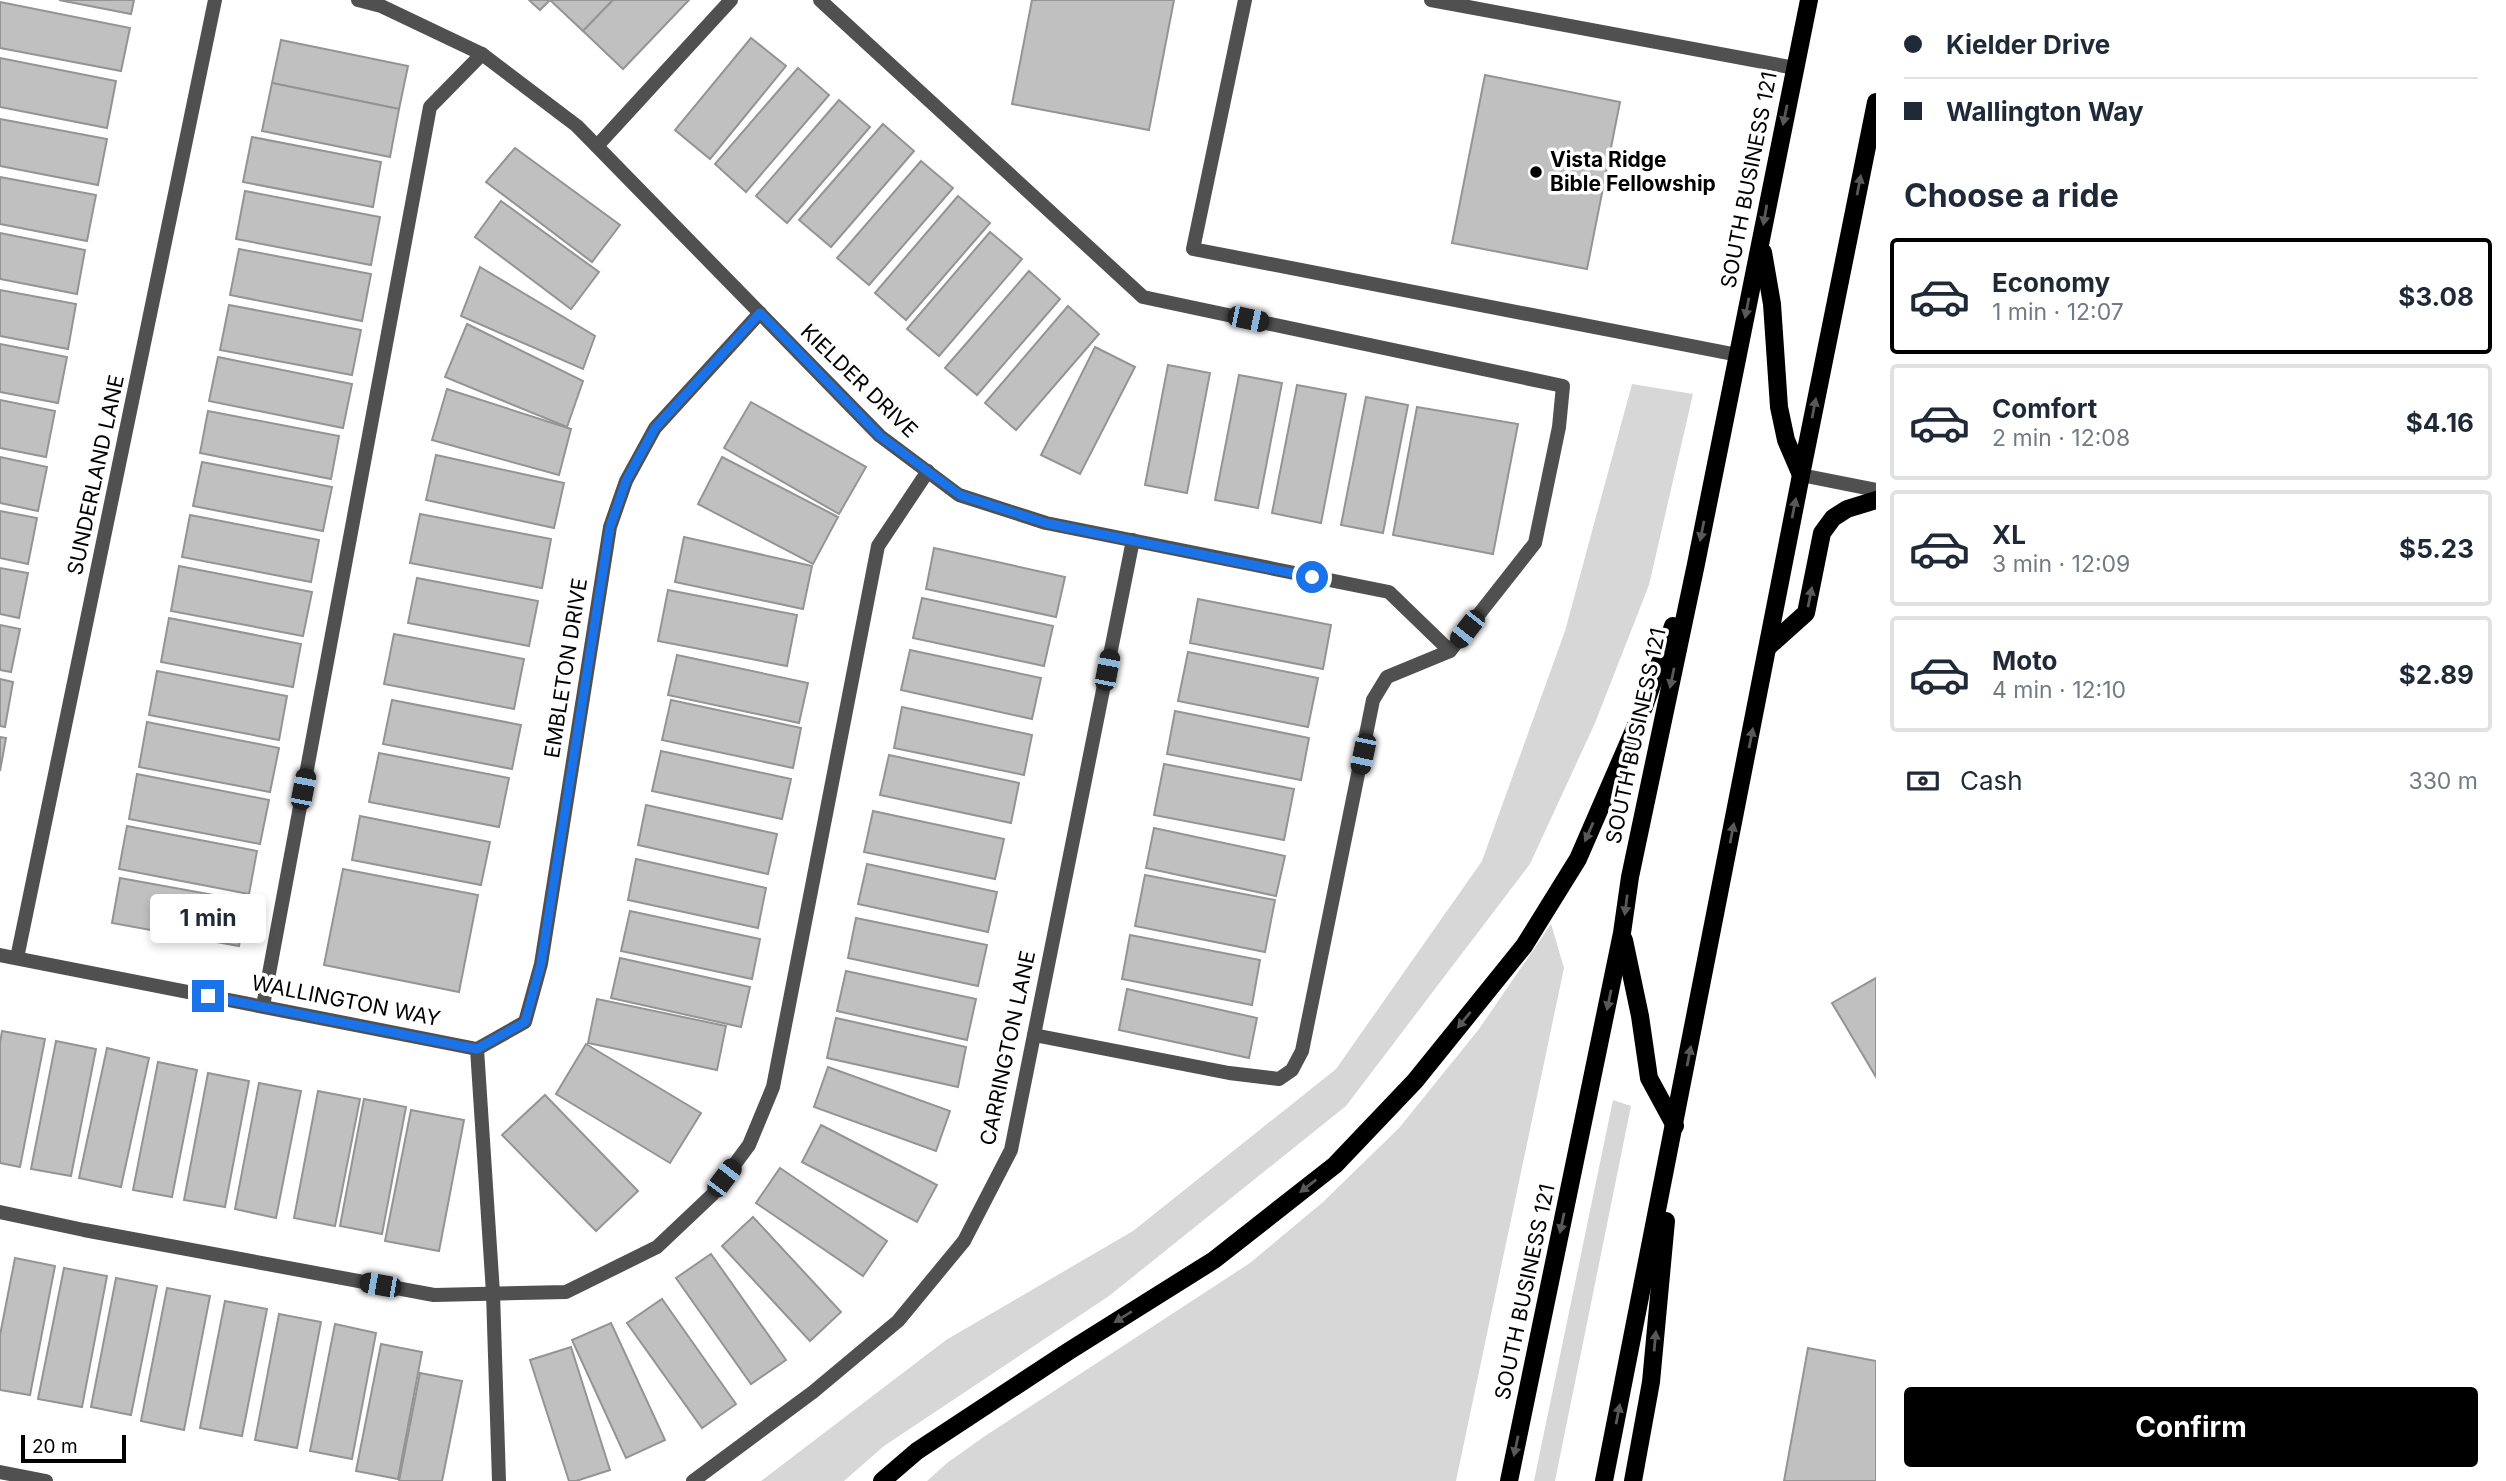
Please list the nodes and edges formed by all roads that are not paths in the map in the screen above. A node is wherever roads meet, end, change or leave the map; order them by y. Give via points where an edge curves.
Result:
1 (215, 0) edge
2 (358, 0) edge
3 (731, 0) edge
4 (820, 0) edge
5 (1245, 0) edge
6 (1431, 0) edge
7 (1809, 0) edge
8 (482, 54) junction
9 (1795, 68) junction
10 (1876, 102) edge
11 (597, 146) junction
12 (1761, 241) junction
13 (760, 313) junction
14 (1738, 355) junction
15 (928, 471) junction
16 (1801, 475) junction
17 (1876, 490) edge
18 (1876, 500) edge
19 (1133, 540) junction
20 (1696, 564) junction
21 (1768, 648) junction
22 (1450, 651) junction
23 (1622, 933) junction
24 (0, 955) edge
25 (17, 958) junction
26 (263, 1006) junction
27 (1034, 1035) junction
28 (477, 1049) junction
29 (1676, 1124) junction
30 (0, 1212) edge
31 (493, 1293) junction
32 (0, 1472) edge
33 (39, 1480) edge
34 (499, 1481) edge
35 (693, 1481) edge
36 (882, 1481) edge
37 (1509, 1481) edge
38 (1604, 1481) edge
39 (1633, 1481) edge

1 - 25 street, SUNDERLAND LANE
2 - 8 street, KIELDER DRIVE via 381,6
3 - 11 street
4 - 22 street via 1143,297 1563,386 1535,543
5 - 14 street via 1193,249
6 - 9 street
7 - 9 main road, SOUTH BUSINESS 121
8 - 11 street, KIELDER DRIVE
8 - 26 street via 430,107
9 -> 12 main road, SOUTH BUSINESS 121
16 -> 10 main road
11 - 13 street, KIELDER DRIVE
12 -> 14 main road, SOUTH BUSINESS 121
12 - 16 main road via 1772,304 1779,407
13 - 15 street, KIELDER DRIVE via 880,436
13 - 28 street, EMBLETON DRIVE via 655,428 626,481 610,527 541,964 525,1022
14 -> 20 main road, SOUTH BUSINESS 121
15 - 19 street, KIELDER DRIVE via 960,495 1046,523
15 - 31 street via 878,546 773,1087 750,1145 712,1195 657,1247 566,1292
16 - 17 street
21 -> 16 main road
21 -> 18 main road via 1806,613 1822,533 1847,509
19 - 22 street, KIELDER DRIVE via 1389,592
19 - 27 street, CARRINGTON LANE
20 -> 23 main road, SOUTH BUSINESS 121
20 -> 36 main road via 1644,706 1577,859 1524,946 1415,1081 1335,1165 1214,1260 917,1451
29 -> 21 main road
22 - 27 street via 1387,677 1373,700 1302,1051 1292,1070 1279,1079 1229,1073
23 - 29 main road via 1649,1078
23 -> 37 main road, SOUTH BUSINESS 121
24 - 25 street, WALLINGTON WAY
25 - 26 street, WALLINGTON WAY
26 - 28 street, WALLINGTON WAY
27 - 35 street, CARRINGTON LANE via 1011,1150 964,1241 898,1321 813,1392
28 - 31 street
38 -> 29 main road
39 -> 29 main road via 1651,1382
30 - 31 street via 434,1295
31 - 34 street
32 - 33 street

